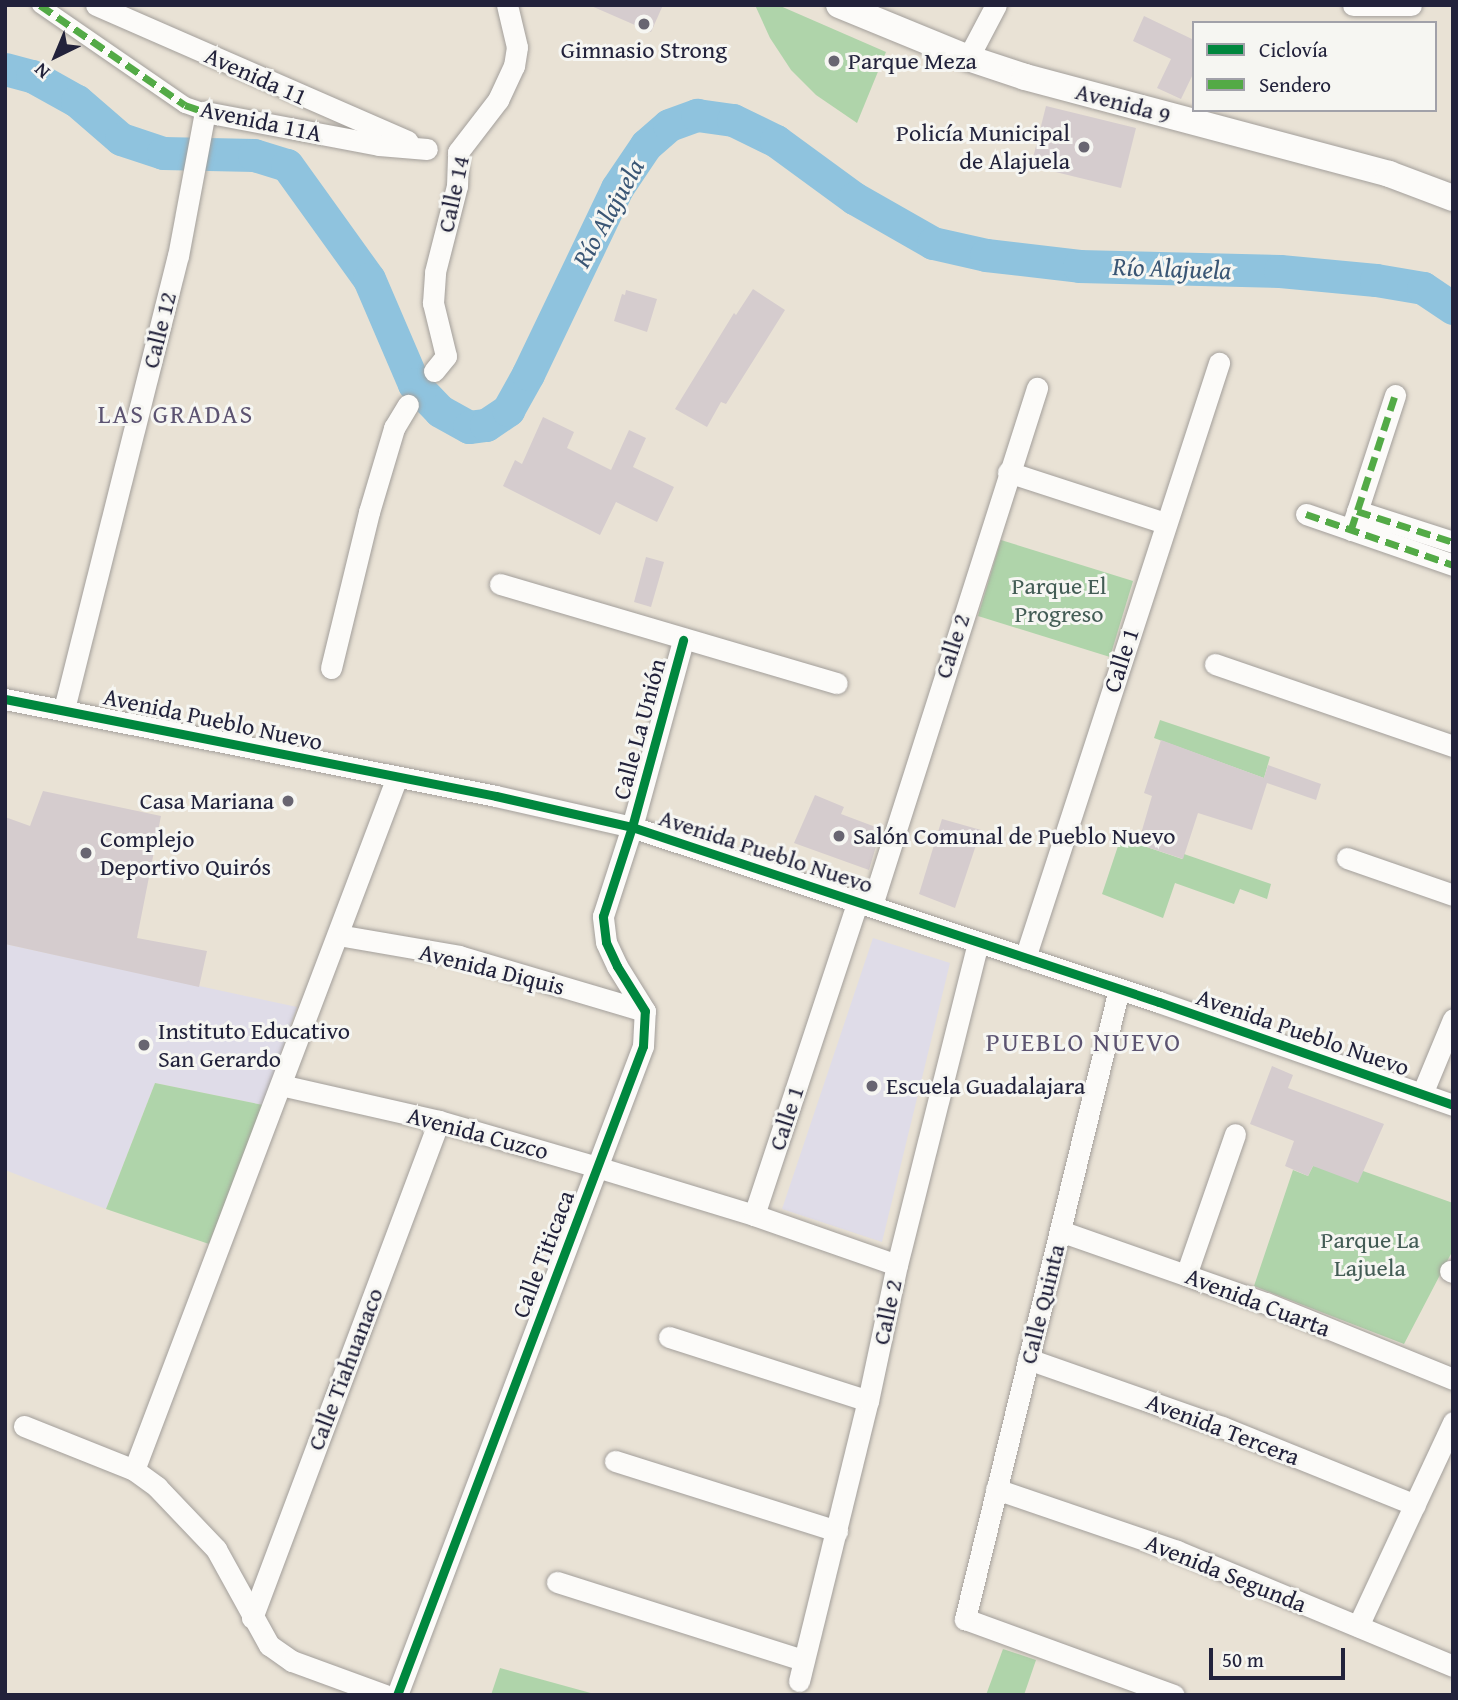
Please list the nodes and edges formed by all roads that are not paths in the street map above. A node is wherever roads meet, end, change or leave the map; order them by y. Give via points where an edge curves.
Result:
1 (40, 5) edge
2 (96, 5) edge
3 (506, 5) edge
4 (839, 5) edge
5 (996, 5) edge
6 (1353, 5) edge
7 (1411, 5) edge
8 (968, 58) junction
9 (205, 112) junction
10 (427, 149) junction
11 (458, 152) junction
12 (1453, 198) edge
13 (440, 363) dead end
14 (1219, 363) dead end
15 (1037, 388) dead end
16 (1395, 395) dead end
17 (408, 405) dead end
18 (1008, 472) junction
19 (1306, 514) dead end
20 (1354, 520) junction
21 (1165, 523) junction
22 (1453, 542) edge
23 (1453, 565) edge
24 (499, 584) dead end
25 (682, 640) junction
26 (1215, 664) dead end
27 (331, 668) dead end
28 (836, 683) dead end
29 (5, 699) edge
30 (64, 709) junction
31 (1453, 746) edge
32 (397, 778) junction
33 (632, 827) junction
34 (1347, 858) dead end
35 (1453, 895) edge
36 (865, 903) junction
37 (338, 935) junction
38 (978, 943) junction
39 (1025, 958) junction
40 (1119, 989) junction
41 (645, 1011) junction
42 (1453, 1019) edge
43 (281, 1085) junction
44 (1422, 1094) junction
45 (1453, 1105) edge
46 (439, 1121) junction
47 (1235, 1134) dead end
48 (597, 1167) junction
49 (754, 1215) junction
50 (1060, 1231) junction
51 (897, 1265) junction
52 (1186, 1275) junction
53 (669, 1337) dead end
54 (1028, 1359) junction
55 (1453, 1379) edge
56 (868, 1401) junction
57 (1453, 1422) edge
58 (23, 1426) dead end
59 (615, 1461) dead end
60 (134, 1470) junction
61 (996, 1489) junction
62 (1415, 1505) junction
63 (837, 1531) junction
64 (557, 1582) dead end
65 (252, 1618) junction
66 (1358, 1626) junction
67 (1453, 1666) edge
68 (385, 1695) edge
69 (397, 1695) edge
70 (1174, 1695) edge

1 - 9 street, Avenida 11A via 164,91
2 - 10 street, Avenida 11
3 - 11 street, Calle 14 via 517,47 514,66 498,100
4 - 8 street, Avenida 9
5 - 8 street
6 - 7 street
8 - 12 street, Avenida 9 via 1389,174
9 - 10 street, Avenida 11A via 379,145
9 - 30 street, Calle 12 via 178,256
10 - 11 street, Avenida 11
11 - 13 street, Calle 14 via 457,186 435,272 432,303
14 - 21 street, Calle 1
15 - 18 street, Calle 2
16 - 20 street
17 - 27 street via 394,428 369,512
18 - 21 street
18 - 36 street, Calle 2
19 - 20 street
20 - 22 street
20 - 23 street
21 - 39 street, Calle 1
24 - 25 street
25 - 28 street
25 - 33 street, Calle La Unión
26 - 31 street
29 - 30 street, Avenida Pueblo Nuevo
30 - 32 street, Avenida Pueblo Nuevo
32 - 33 street, Avenida Pueblo Nuevo
32 - 37 street
33 - 36 street, Avenida Pueblo Nuevo
33 - 41 street via 603,916 606,942
34 - 35 street
36 - 38 street, Avenida Pueblo Nuevo
36 - 49 street, Calle 1
37 - 41 street, Avenida Diquis via 459,956
37 - 43 street
38 - 39 street, Avenida Pueblo Nuevo
38 - 51 street, Calle 2
39 - 40 street, Avenida Pueblo Nuevo
40 - 44 street, Avenida Pueblo Nuevo
40 - 50 street, Calle Quinta
41 - 48 street, Calle Titicaca via 643,1046
42 - 44 street
43 - 46 street, Avenida Cuzco
43 - 60 street
44 - 45 street, Avenida Pueblo Nuevo
46 - 48 street, Avenida Cuzco
46 - 65 street, Calle Tiahuanaco
47 - 52 street
48 - 49 street, Avenida Cuzco
48 - 69 street, Calle Titicaca
49 - 51 street, Avenida Cuzco
50 - 52 street, Avenida Cuarta
50 - 54 street, Calle Quinta
51 - 56 street, Calle 2
52 - 55 street, Avenida Cuarta
53 - 56 street
54 - 61 street, Calle Quinta
54 - 62 street, Avenida Tercera via 1222,1427
56 - 63 street, Calle 2
57 - 62 street
58 - 60 street
59 - 63 street
60 - 65 street via 180,1508 216,1549
61 - 66 street, Avenida Segunda via 1177,1551
61 - 70 street, Calle Quinta via 965,1619
62 - 66 street
63 - 64 street, Calle 2 via 801,1671
65 - 68 street via 280,1654
66 - 67 street, Avenida Segunda

